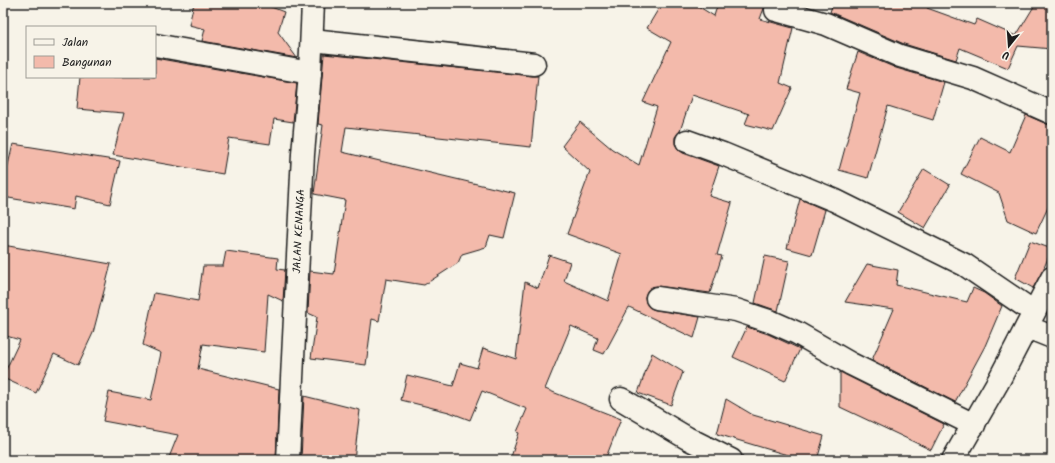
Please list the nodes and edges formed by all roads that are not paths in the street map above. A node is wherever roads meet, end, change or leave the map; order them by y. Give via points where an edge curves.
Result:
1 (313, 3) edge
2 (776, 10) dead end
3 (312, 40) junction
4 (156, 45) edge
5 (534, 64) dead end
6 (310, 73) junction
7 (1052, 113) edge
8 (687, 141) dead end
9 (1052, 278) edge
10 (657, 298) dead end
11 (1031, 319) junction
12 (1052, 337) edge
13 (621, 400) dead end
14 (974, 425) junction
15 (288, 460) edge
16 (731, 460) edge
17 (953, 460) edge

1 - 3 street, JALAN KENANGA
2 - 7 street via 826,24 900,56 973,78
3 - 5 street
3 - 6 street, JALAN KENANGA
4 - 6 street
6 - 15 street, JALAN KENANGA via 303,154
8 - 11 street via 834,200 965,265
9 - 11 street
10 - 14 street via 736,310 772,322
11 - 12 street
11 - 14 street
13 - 16 street
14 - 17 street

